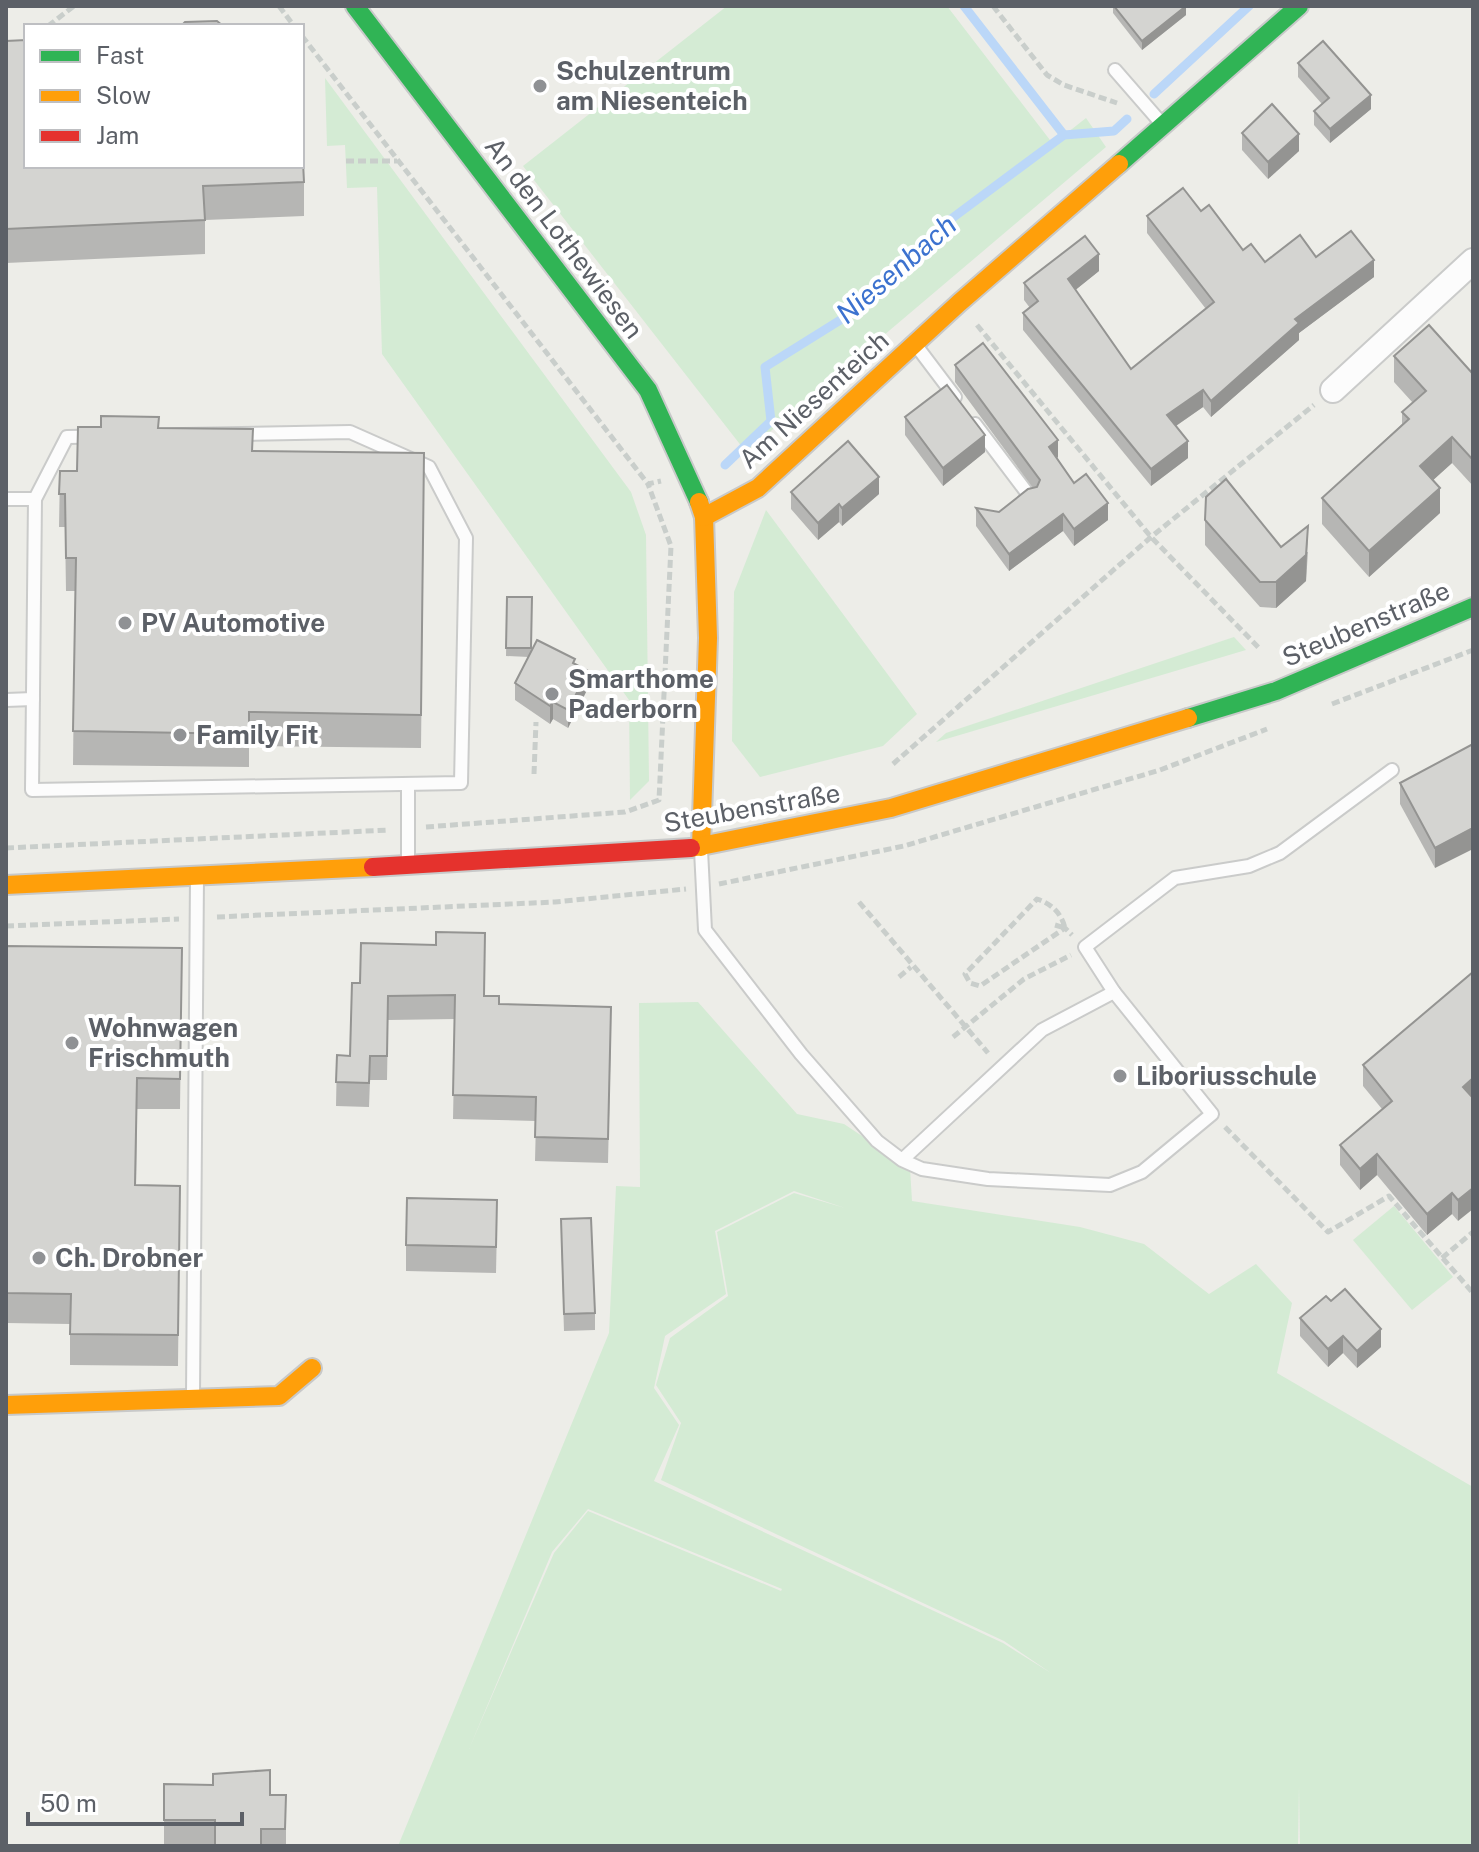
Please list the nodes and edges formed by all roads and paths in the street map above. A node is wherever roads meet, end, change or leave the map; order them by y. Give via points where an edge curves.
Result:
1 (279, 6) edge
2 (355, 6) edge
3 (993, 6) edge
4 (1299, 6) edge
5 (73, 7) edge
6 (51, 24) edge
7 (292, 24) edge
8 (304, 39) edge
9 (1115, 70) dead end
10 (1127, 113) dead end
11 (1164, 127) junction
12 (346, 161) dead end
13 (398, 161) junction
14 (1473, 261) edge
15 (959, 303) junction
16 (915, 344) junction
17 (1333, 390) joint
18 (959, 403) edge
19 (968, 415) edge
20 (689, 474) junction
21 (648, 484) junction
22 (1031, 498) edge
23 (6, 499) edge
24 (35, 499) junction
25 (704, 517) junction
26 (1151, 537) junction
27 (1473, 607) edge
28 (1259, 648) dead end
29 (33, 699) junction
30 (6, 700) edge
31 (536, 722) dead end
32 (893, 764) dead end
33 (1392, 770) dead end
34 (534, 774) dead end
35 (408, 784) junction
36 (409, 829) junction
37 (701, 847) junction
38 (6, 848) edge
39 (408, 865) junction
40 (197, 875) junction
41 (6, 885) edge
42 (701, 888) junction
43 (1037, 899) junction
44 (859, 902) dead end
45 (1042, 909) dead end
46 (197, 918) junction
47 (1055, 925) dead end
48 (6, 926) edge
49 (1065, 928) junction
50 (1085, 947) junction
51 (911, 967) junction
52 (899, 977) dead end
53 (1114, 992) junction
54 (965, 1027) junction
55 (953, 1037) dead end
56 (1001, 1068) junction
57 (1212, 1114) junction
58 (902, 1160) junction
59 (1473, 1232) edge
60 (1442, 1258) junction
61 (1473, 1293) edge
62 (312, 1368) dead end
63 (193, 1398) junction
64 (6, 1405) edge

1 - 7 path
2 - 20 street, An den Lothewiesen via 648,390
3 - 10 path via 1047,75 1117,103
4 - 11 street, Am Niesenteich
5 - 6 path
8 - 13 path
9 - 11 lane
11 - 15 street, Am Niesenteich
12 - 13 path
13 - 21 path
14 - 17 street
15 - 16 street, Am Niesenteich
15 - 26 path
16 - 18 lane
16 - 25 street, Am Niesenteich via 758,488
17 - 26 path
19 - 22 lane
20 - 21 path
20 - 25 street, An den Lothewiesen
21 - 36 path via 671,546 659,800 625,812
23 - 24 lane
24 - 29 lane
24 - 35 lane via 67,437 350,432 429,467 466,538 461,783
25 - 37 street via 708,638
26 - 28 path
26 - 32 path
27 - 37 street, Steubenstraße via 1276,691 891,808
29 - 30 lane
29 - 35 lane via 32,790
31 - 34 path
33 - 50 lane via 1280,853 1249,866 1175,878
35 - 36 lane
36 - 38 path
36 - 39 lane
37 - 39 street, Steubenstraße
37 - 42 lane
39 - 40 street, Steubenstraße
40 - 41 street, Steubenstraße
40 - 46 lane
42 - 46 path via 555,902
42 - 58 lane via 705,930 801,1054 877,1141
43 - 45 path
43 - 49 path via 1049,903
43 - 49 path via 965,974 970,983 980,986
44 - 51 path
46 - 48 path
46 - 63 lane
47 - 49 path
49 - 50 path
50 - 53 lane
50 - 54 path via 1024,979
51 - 52 path
51 - 54 path
53 - 56 lane via 1042,1030
53 - 57 lane
54 - 55 path
54 - 56 path
56 - 58 lane
57 - 58 lane via 1142,1172 1110,1185 1003,1180 922,1169
57 - 60 path via 1328,1232 1389,1196
59 - 60 path
60 - 61 path
62 - 63 street via 279,1396
63 - 64 street

